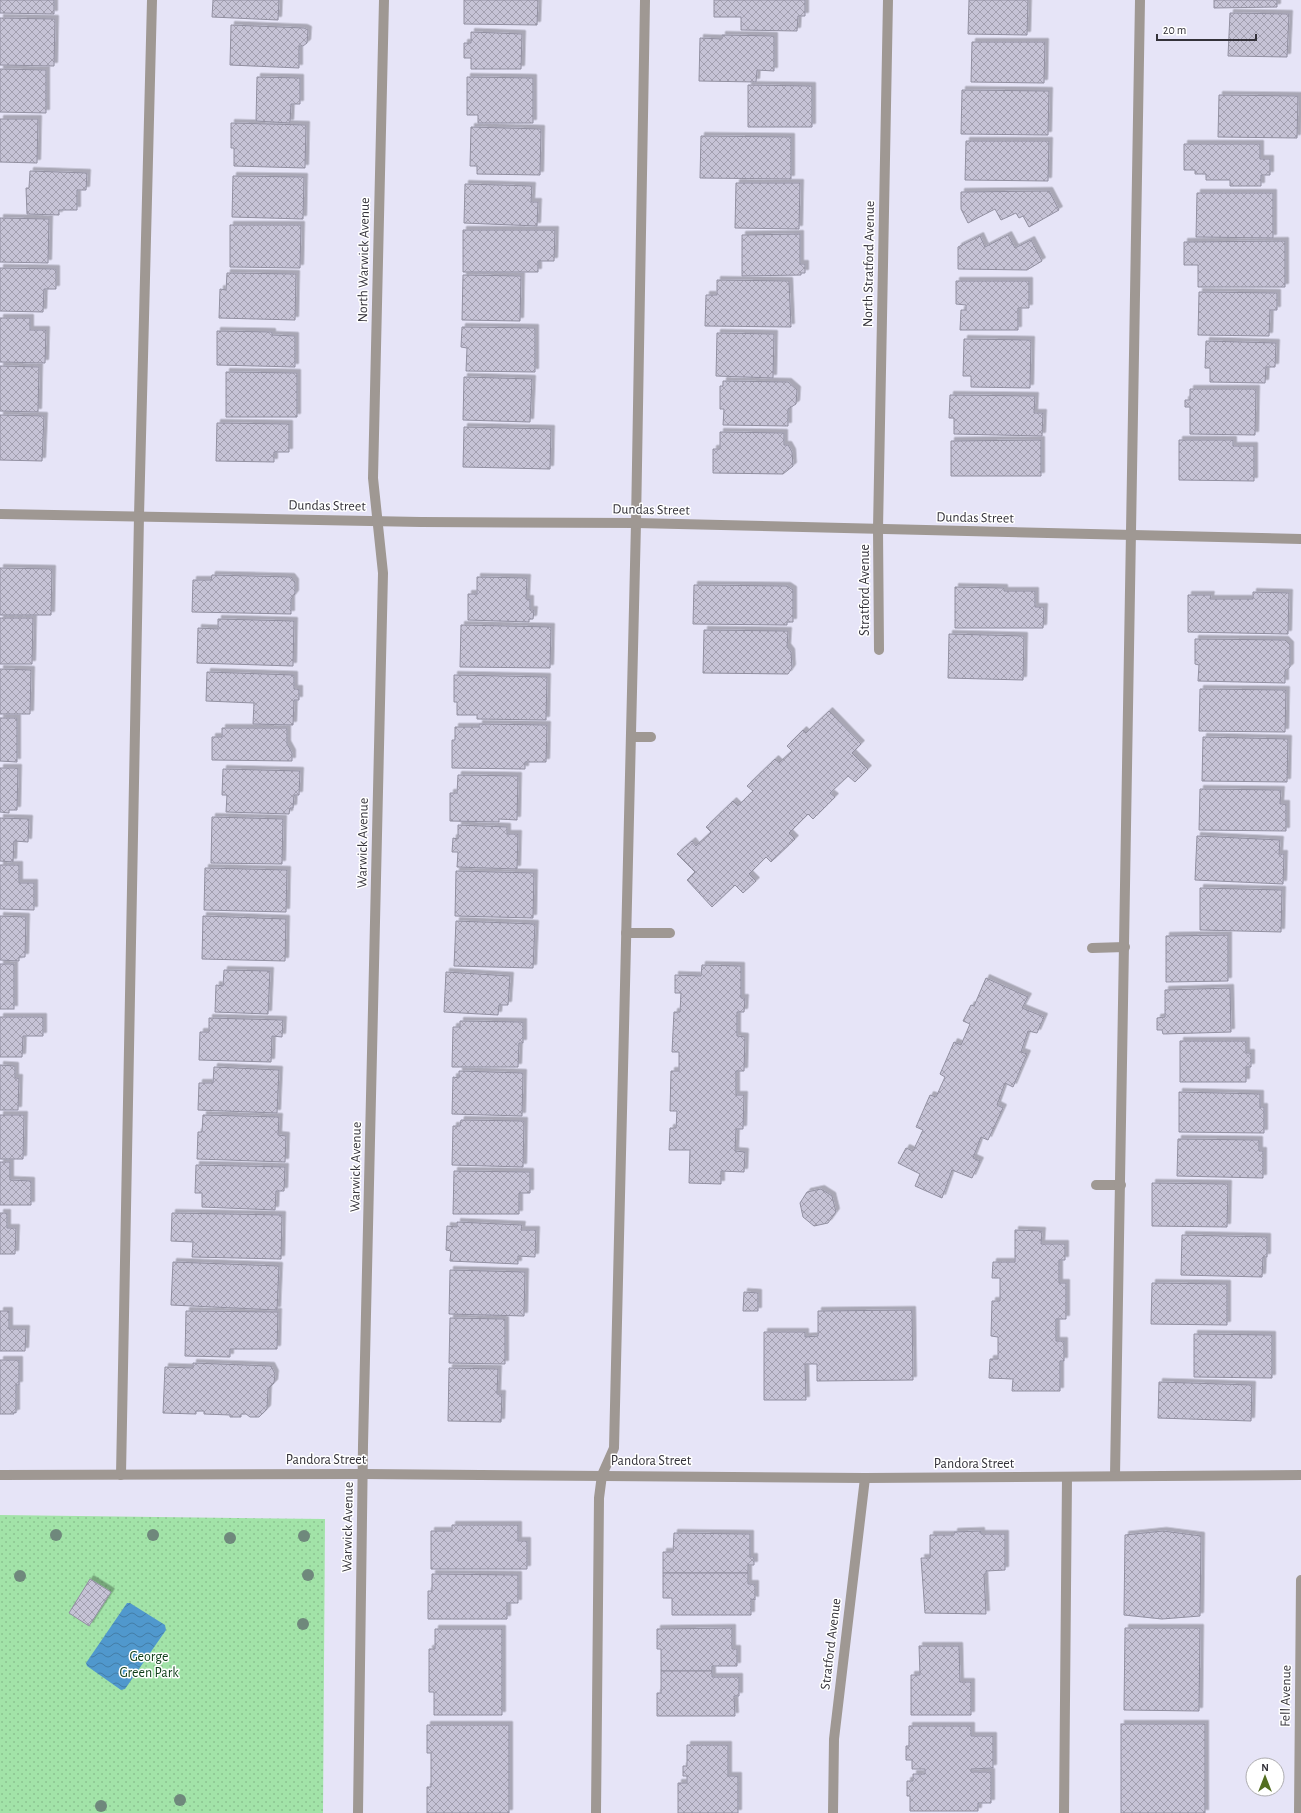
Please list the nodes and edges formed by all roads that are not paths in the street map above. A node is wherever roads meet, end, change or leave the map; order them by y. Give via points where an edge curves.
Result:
1 (152, 0) edge
2 (384, 0) edge
3 (645, 0) edge
4 (888, 0) edge
5 (1140, 0) edge
6 (0, 514) edge
7 (139, 516) junction
8 (377, 521) junction
9 (636, 523) junction
10 (878, 529) junction
11 (1132, 535) junction
12 (1301, 539) edge
13 (879, 650) dead end
14 (631, 737) junction
15 (651, 737) dead end
16 (626, 933) junction
17 (670, 933) dead end
18 (1125, 947) junction
19 (1092, 948) dead end
20 (1096, 1186) dead end
21 (1121, 1186) junction
22 (363, 1474) junction
23 (0, 1475) edge
24 (121, 1475) junction
25 (602, 1475) junction
26 (1301, 1475) edge
27 (1115, 1476) junction
28 (1067, 1477) junction
29 (865, 1478) junction
30 (1301, 1580) edge
31 (358, 1813) edge
32 (596, 1813) edge
33 (832, 1813) edge
34 (1064, 1813) edge
35 (1299, 1813) edge

1 - 7 street
2 - 8 street, North Warwick Avenue via 373,470
3 - 9 street
4 - 10 street, North Stratford Avenue
5 - 11 street
6 - 7 street, Dundas Street
7 - 8 street, Dundas Street
7 - 24 street
8 - 9 street, Dundas Street
8 - 22 street, Warwick Avenue via 383,573
9 - 10 street, Dundas Street
9 - 14 street
10 - 11 street, Dundas Street
10 - 13 street, Stratford Avenue
11 - 12 street, Dundas Street
11 - 18 street
14 - 15 street
14 - 16 street
16 - 17 street
16 - 25 street via 614,1448
18 - 19 street
18 - 21 street
20 - 21 street
21 - 27 street
22 - 24 street, Pandora Street
22 - 25 street, Pandora Street
22 - 31 street, Warwick Avenue
23 - 24 street, Pandora Street
25 - 29 street, Pandora Street
25 - 32 street via 599,1498
26 - 27 street, Pandora Street
27 - 28 street, Pandora Street
28 - 29 street, Pandora Street
28 - 34 street
29 - 33 street, Stratford Avenue via 834,1739
30 - 35 street, Fell Avenue

